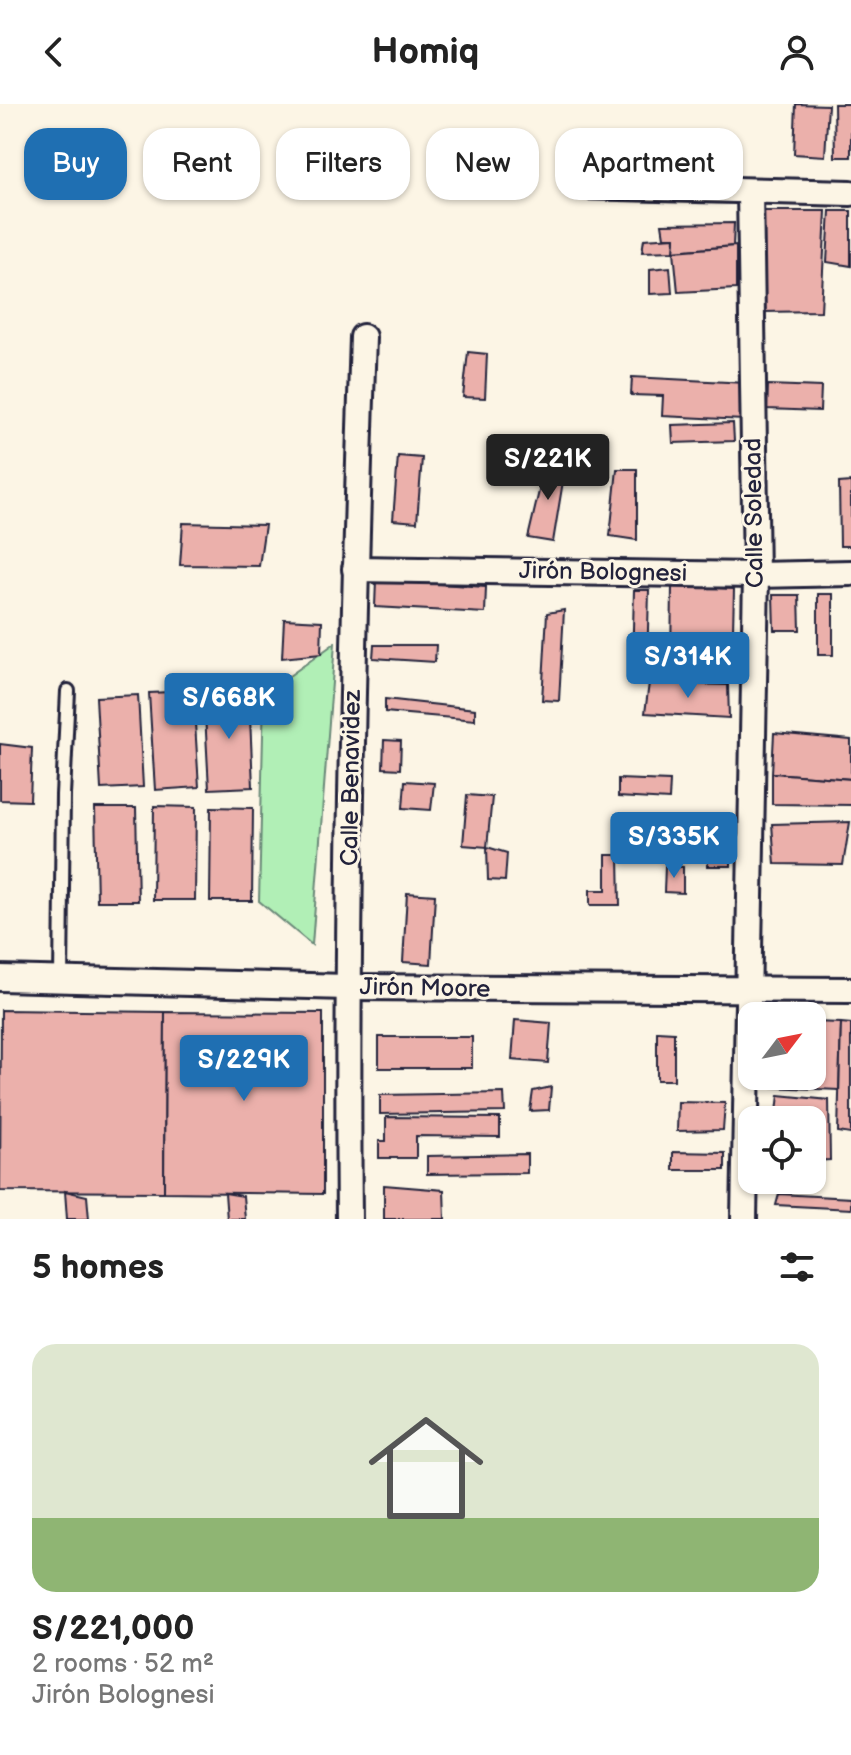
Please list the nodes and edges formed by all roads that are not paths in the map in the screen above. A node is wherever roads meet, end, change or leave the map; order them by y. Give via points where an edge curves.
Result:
1 (743, 191) edge
2 (750, 191) junction
3 (851, 193) edge
4 (363, 337) dead end
5 (355, 569) junction
6 (851, 573) edge
7 (756, 575) junction
8 (68, 691) dead end
9 (0, 978) edge
10 (61, 980) junction
11 (347, 987) junction
12 (851, 990) edge
13 (749, 991) junction
14 (349, 1219) edge
15 (744, 1219) edge

1 - 2 street
2 - 3 street
2 - 7 street, Calle Soledad
4 - 5 street, Calle Benavidez
5 - 7 street, Jirón Bolognesi
5 - 11 street, Calle Benavidez
6 - 7 street, Jirón Bolognesi
7 - 13 street, Calle Soledad
8 - 10 lane
9 - 10 street, Jirón Moore
10 - 11 street, Jirón Moore
11 - 13 street, Jirón Moore
11 - 14 street, Calle Benavidez
12 - 13 street, Jirón Moore
13 - 15 street, Calle Soledad

